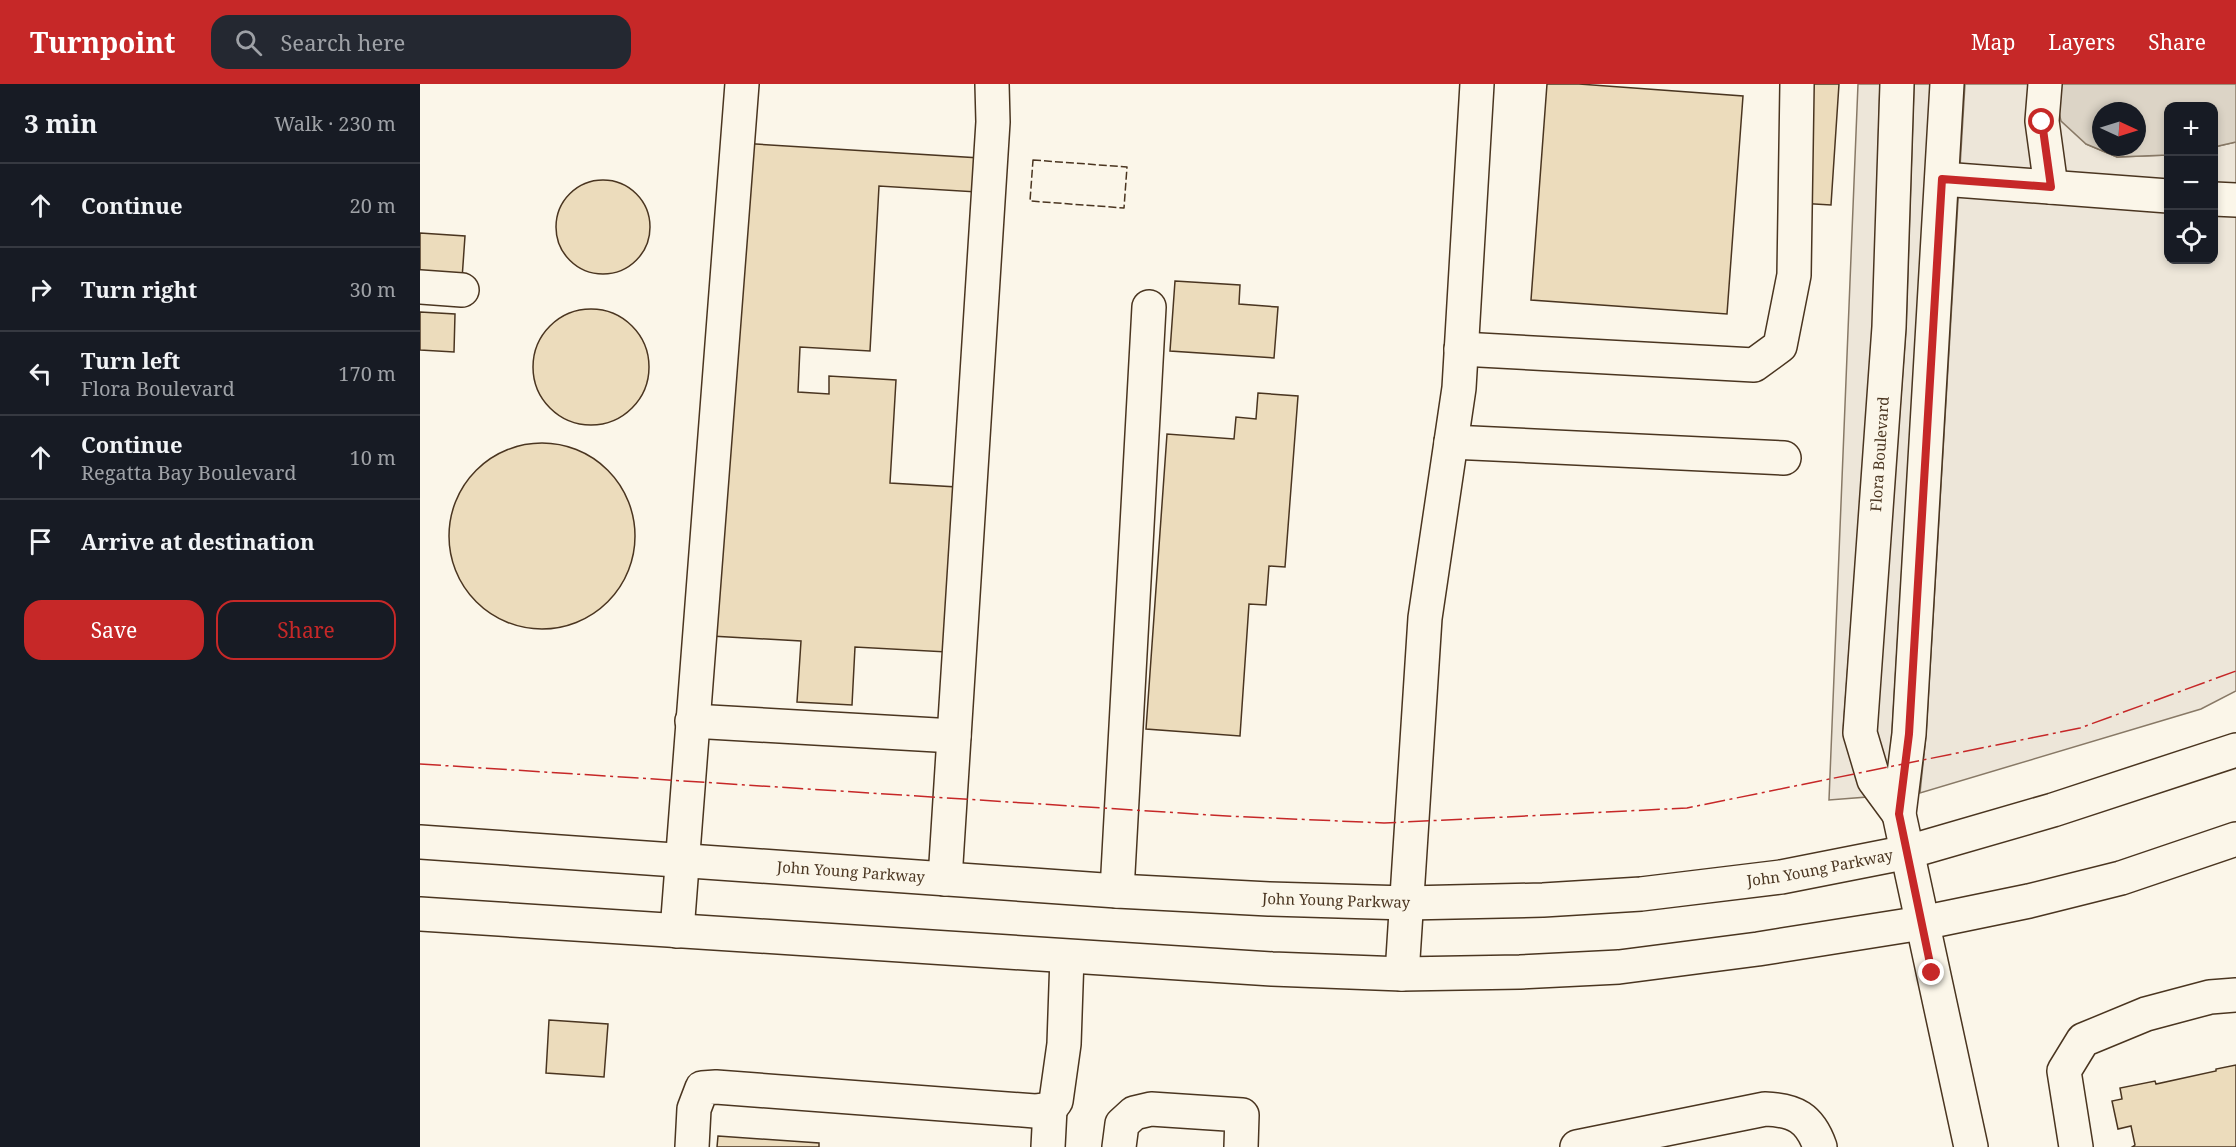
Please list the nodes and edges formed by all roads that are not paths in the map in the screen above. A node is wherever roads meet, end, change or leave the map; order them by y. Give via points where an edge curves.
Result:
1 (742, 84) edge
2 (992, 84) edge
3 (1477, 84) edge
4 (1797, 84) edge
5 (1897, 84) edge
6 (1947, 84) edge
7 (2045, 84) edge
8 (1942, 179) junction
9 (2051, 187) junction
10 (2164, 196) edge
11 (2218, 199) edge
12 (2236, 200) edge
13 (420, 287) edge
14 (462, 290) dead end
15 (1149, 307) dead end
16 (1461, 349) junction
17 (1451, 442) junction
18 (1784, 458) dead end
19 (692, 721) junction
20 (954, 736) junction
21 (2236, 750) edge
22 (1899, 814) junction
23 (2236, 839) edge
24 (420, 842) edge
25 (1908, 852) junction
26 (681, 860) junction
27 (945, 879) junction
28 (1117, 891) junction
29 (1407, 903) junction
30 (420, 914) edge
31 (1922, 922) junction
32 (677, 931) junction
33 (1067, 957) junction
34 (1402, 974) junction
35 (2236, 995) edge
36 (1050, 1109) junction
37 (692, 1147) edge
38 (1048, 1147) edge
39 (1119, 1147) edge
40 (1241, 1147) edge
41 (1577, 1147) edge
42 (1820, 1147) edge
43 (1971, 1147) edge
44 (2076, 1147) edge

1 - 19 main road
2 - 20 main road via 993,122
3 - 16 main road
4 - 16 main road via 1794,275 1780,346 1754,365
5 - 22 main road, Flora Boulevard via 1889,327 1860,733 1874,780
6 - 8 main road, Flora Boulevard
7 - 9 main road via 2042,122
8 - 9 main road
8 - 22 main road, Flora Boulevard via 1909,734
9 - 10 main road
11 - 12 main road
13 - 14 main road
15 - 28 main road
16 - 17 main road
17 - 18 main road
17 - 29 main road via 1425,618
19 - 20 main road
19 - 26 main road
20 - 27 main road
21 - 25 main road, John Young Parkway
22 - 25 main road, Flora Boulevard
23 - 31 main road via 2121,878
24 - 26 main road, John Young Parkway
25 - 29 main road, John Young Parkway via 1780,877 1641,894
25 - 31 main road, Flora Boulevard
26 - 27 main road, John Young Parkway
26 - 32 main road
27 - 28 main road, John Young Parkway
28 - 29 main road, John Young Parkway
29 - 34 main road
30 - 32 main road
31 - 34 main road via 1619,967
31 - 43 main road, Flora Boulevard
32 - 33 main road
33 - 34 main road
33 - 36 main road via 1064,1044 1056,1101
35 - 44 main road via 2210,997 2146,1014 2083,1041 2064,1071
36 - 37 main road via 702,1088 694,1108
36 - 38 main road
39 - 40 main road via 1122,1124 1134,1113 1151,1109 1242,1115
41 - 42 main road via 1765,1109 1786,1110 1809,1123

